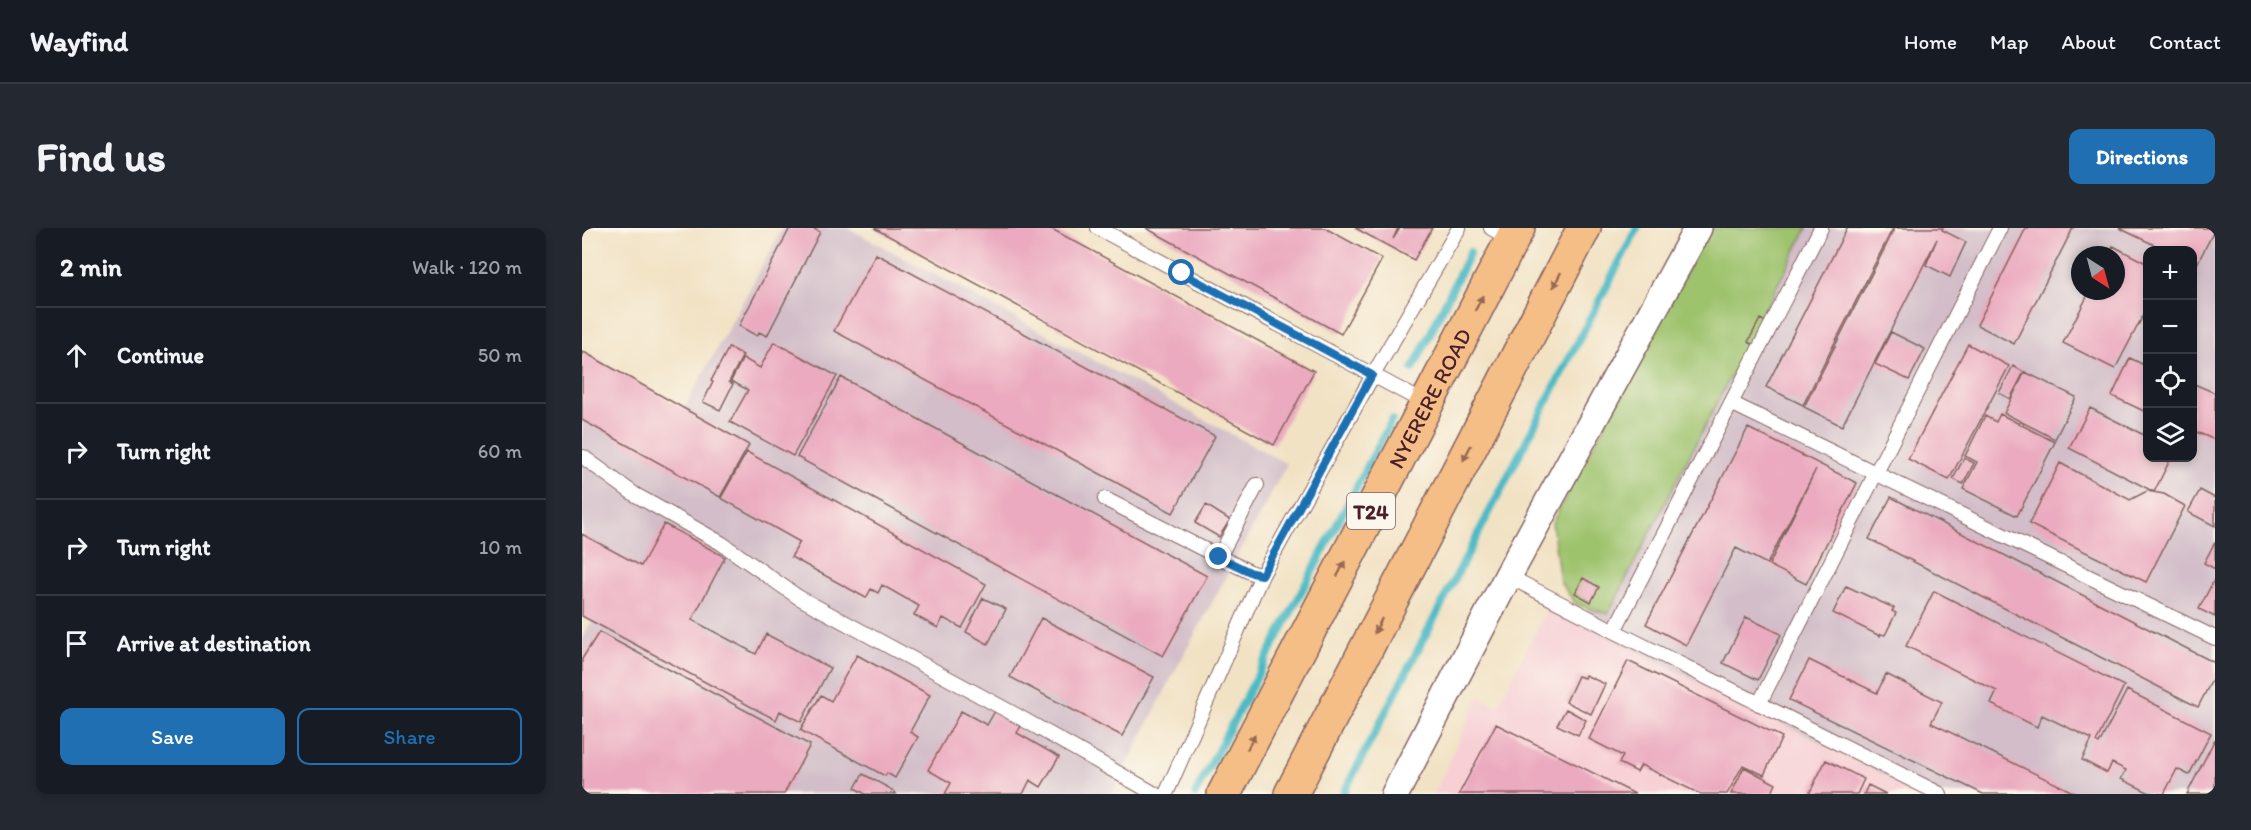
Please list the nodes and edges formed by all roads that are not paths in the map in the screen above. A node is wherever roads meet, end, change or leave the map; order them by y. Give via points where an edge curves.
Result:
1 (1098, 228) edge
2 (1459, 228) edge
3 (1584, 228) edge
4 (1698, 228) edge
5 (1821, 228) edge
6 (2000, 228) edge
7 (1506, 232) edge
8 (1372, 375) junction
9 (1731, 403) junction
10 (1427, 404) junction
11 (583, 458) edge
12 (1876, 473) junction
13 (1257, 485) dead end
14 (1105, 499) dead end
15 (1219, 557) junction
16 (1262, 575) junction
17 (1508, 576) junction
18 (1614, 631) junction
19 (2215, 638) edge
20 (1760, 704) junction
21 (1155, 794) edge
22 (1166, 794) edge
23 (1224, 794) edge
24 (1291, 794) edge
25 (1395, 794) edge
26 (1940, 794) edge

1 - 8 lane
2 - 8 lane
3 -> 24 highway, T24
4 - 17 street
5 - 9 lane
6 - 12 lane
10 -> 7 highway, NYERERE ROAD / T24
8 - 10 lane
8 - 16 lane
9 - 12 lane
9 - 18 lane
23 -> 10 highway, NYERERE ROAD / T24
11 - 21 lane via 634,494 721,543 798,597
12 - 19 lane
12 - 20 lane
13 - 15 lane
14 - 15 lane
15 - 16 lane
16 - 22 lane
17 - 18 lane
17 - 25 street
18 - 20 lane
20 - 26 lane

